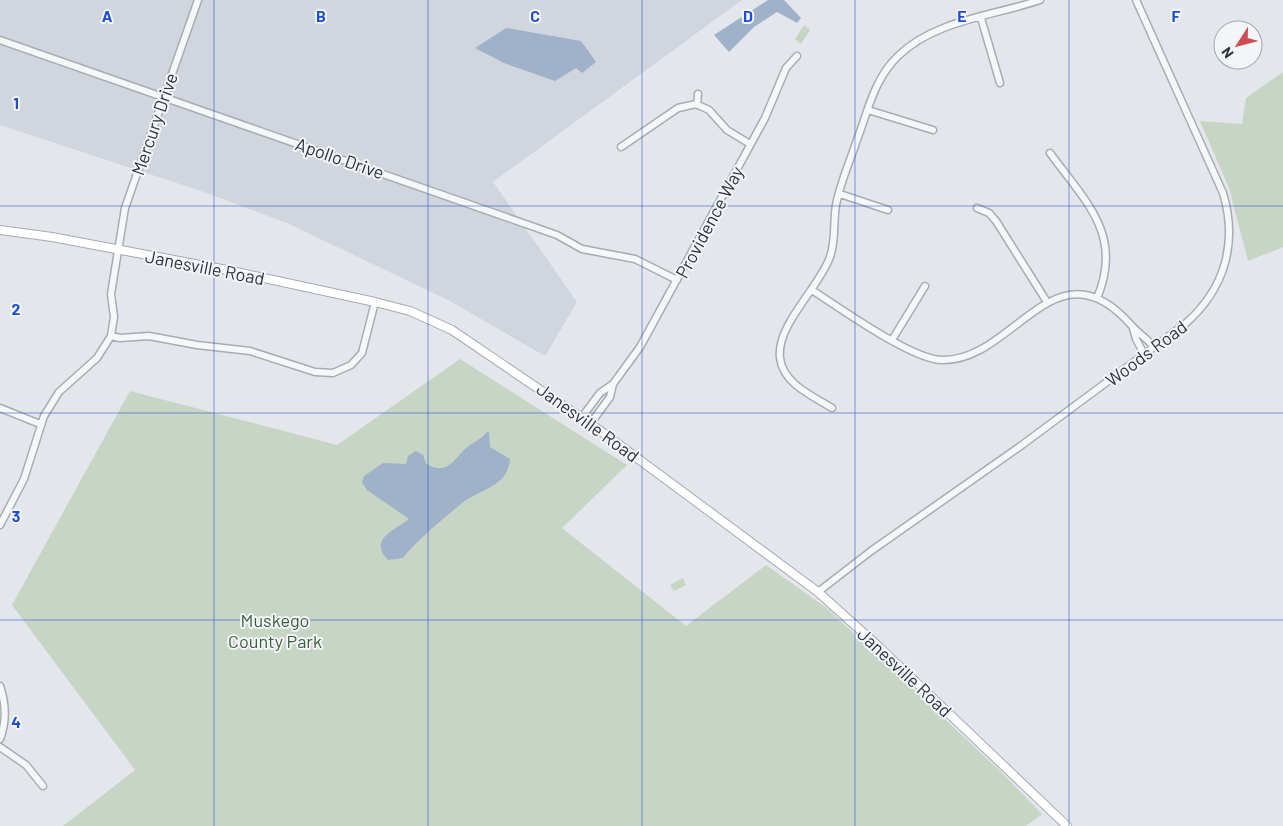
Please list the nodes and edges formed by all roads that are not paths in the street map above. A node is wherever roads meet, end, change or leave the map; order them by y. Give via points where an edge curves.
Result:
1 (198, 0) edge
2 (1040, 0) edge
3 (1137, 0) edge
4 (981, 18) junction
5 (0, 40) edge
6 (797, 56) dead end
7 (1000, 84) dead end
8 (698, 94) dead end
9 (164, 97) junction
10 (697, 104) junction
11 (868, 110) junction
12 (933, 130) dead end
13 (750, 144) junction
14 (621, 147) dead end
15 (1050, 153) dead end
16 (840, 194) junction
17 (977, 208) dead end
18 (888, 210) dead end
19 (0, 230) edge
20 (120, 250) junction
21 (677, 280) junction
22 (925, 286) dead end
23 (812, 290) junction
24 (1097, 298) junction
25 (374, 302) junction
26 (1047, 302) junction
27 (1133, 328) junction
28 (111, 336) junction
29 (892, 340) junction
30 (1154, 347) junction
31 (1144, 354) junction
32 (614, 384) junction
33 (0, 408) edge
34 (832, 408) dead end
35 (582, 417) junction
36 (591, 423) junction
37 (40, 424) junction
38 (3, 514) edge
39 (0, 525) edge
40 (818, 592) junction
41 (0, 686) edge
42 (0, 739) edge
43 (0, 747) edge
44 (43, 786) dead end
45 (1067, 826) edge

1 - 9 street, Mercury Drive
2 - 4 street
3 - 30 street, Woods Road via 1223,193 1230,226 1225,266 1213,294 1194,316
4 - 7 street
4 - 11 street via 933,32 907,48 880,79
5 - 9 street, Apollo Drive
6 - 13 street, Providence Way via 786,68 771,106
8 - 10 street
9 - 20 street, Mercury Drive via 125,208
9 - 21 street, Apollo Drive via 558,235 582,249 634,259
10 - 13 street via 710,110 727,130
10 - 14 street via 678,108
11 - 12 street
11 - 16 street
13 - 21 street, Providence Way
15 - 24 street via 1104,232 1107,268
16 - 18 street
16 - 23 street via 832,252
17 - 26 street via 990,213 996,221
19 - 20 main road, Janesville Road
20 - 25 main road, Janesville Road
20 - 28 street, Mercury Drive via 111,294 114,317
21 - 32 street, Providence Way via 643,342
22 - 29 street
23 - 29 street
23 - 34 street via 782,338 782,365 795,383
24 - 26 street via 1078,295
24 - 27 street via 1116,309
25 - 28 street via 362,353 351,365 333,373 315,372 250,350 149,336
25 - 35 main road, Janesville Road via 410,311 452,330
26 - 29 street via 978,351 962,357 941,360 925,357
27 - 30 street
27 - 31 street
28 - 37 street via 97,358 59,392
30 - 31 street, Woods Road
31 - 40 street, Woods Road
32 - 35 street, Providence Way via 600,393
32 - 36 street, Providence Way via 610,396
33 - 37 street
35 - 36 main road, Janesville Road
36 - 40 main road, Janesville Road
37 - 38 street via 24,479
38 - 39 street
40 - 45 main road, Janesville Road
41 - 42 street via 5,709
43 - 44 street via 26,765

